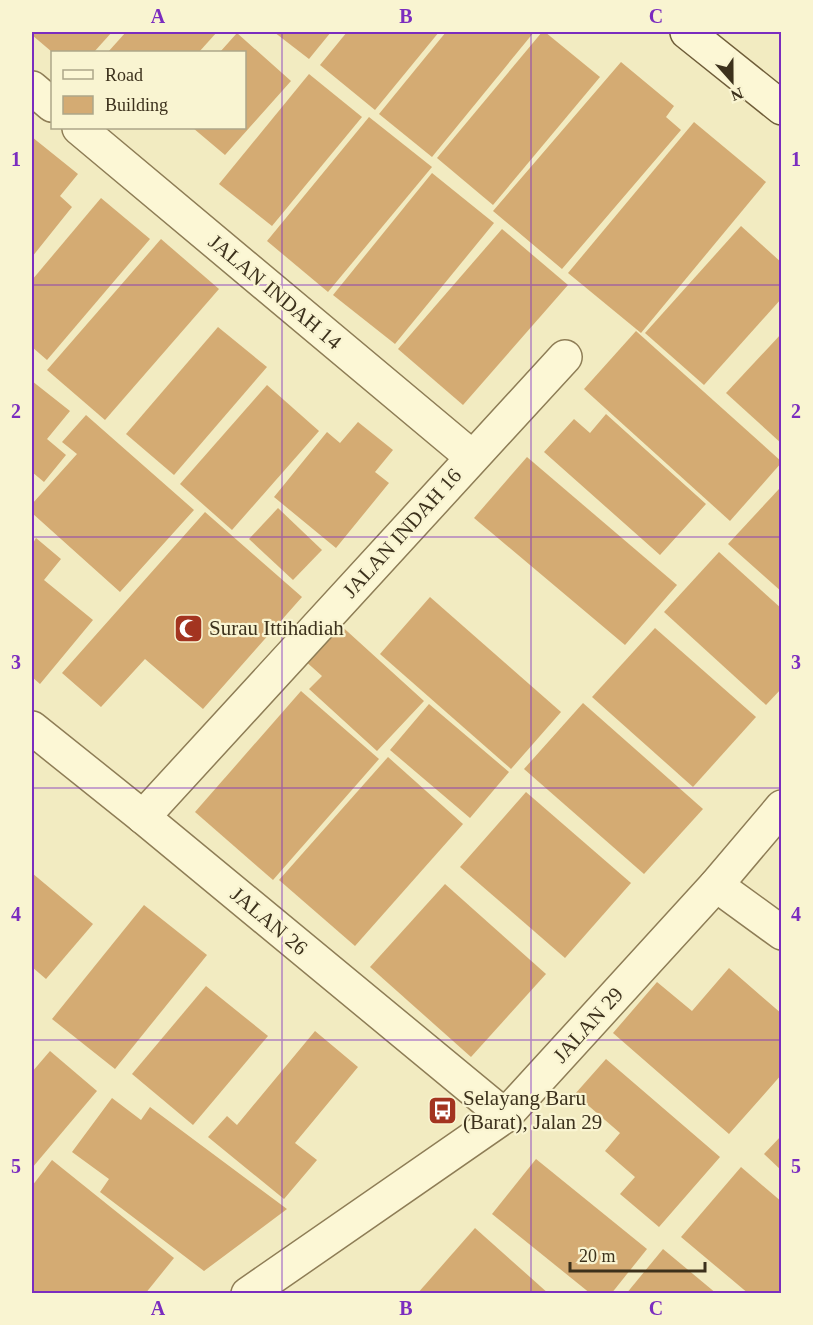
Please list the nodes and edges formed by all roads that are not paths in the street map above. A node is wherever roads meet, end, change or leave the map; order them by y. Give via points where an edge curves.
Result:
1 (687, 32) edge
2 (32, 88) edge
3 (51, 104) edge
4 (782, 108) edge
5 (80, 129) edge
6 (564, 357) dead end
7 (472, 457) junction
8 (32, 728) edge
9 (782, 807) edge
10 (143, 817) junction
11 (716, 885) junction
12 (782, 933) edge
13 (505, 1116) junction
14 (248, 1293) edge

1 - 4 street
2 - 3 street
5 - 7 street, JALAN INDAH 14
6 - 7 street, JALAN INDAH 16
7 - 10 street, JALAN INDAH 16
8 - 10 street, JALAN 26
9 - 11 street, JALAN 29
10 - 13 street, JALAN 26
11 - 12 street
11 - 13 street, JALAN 29
13 - 14 street, JALAN 29

